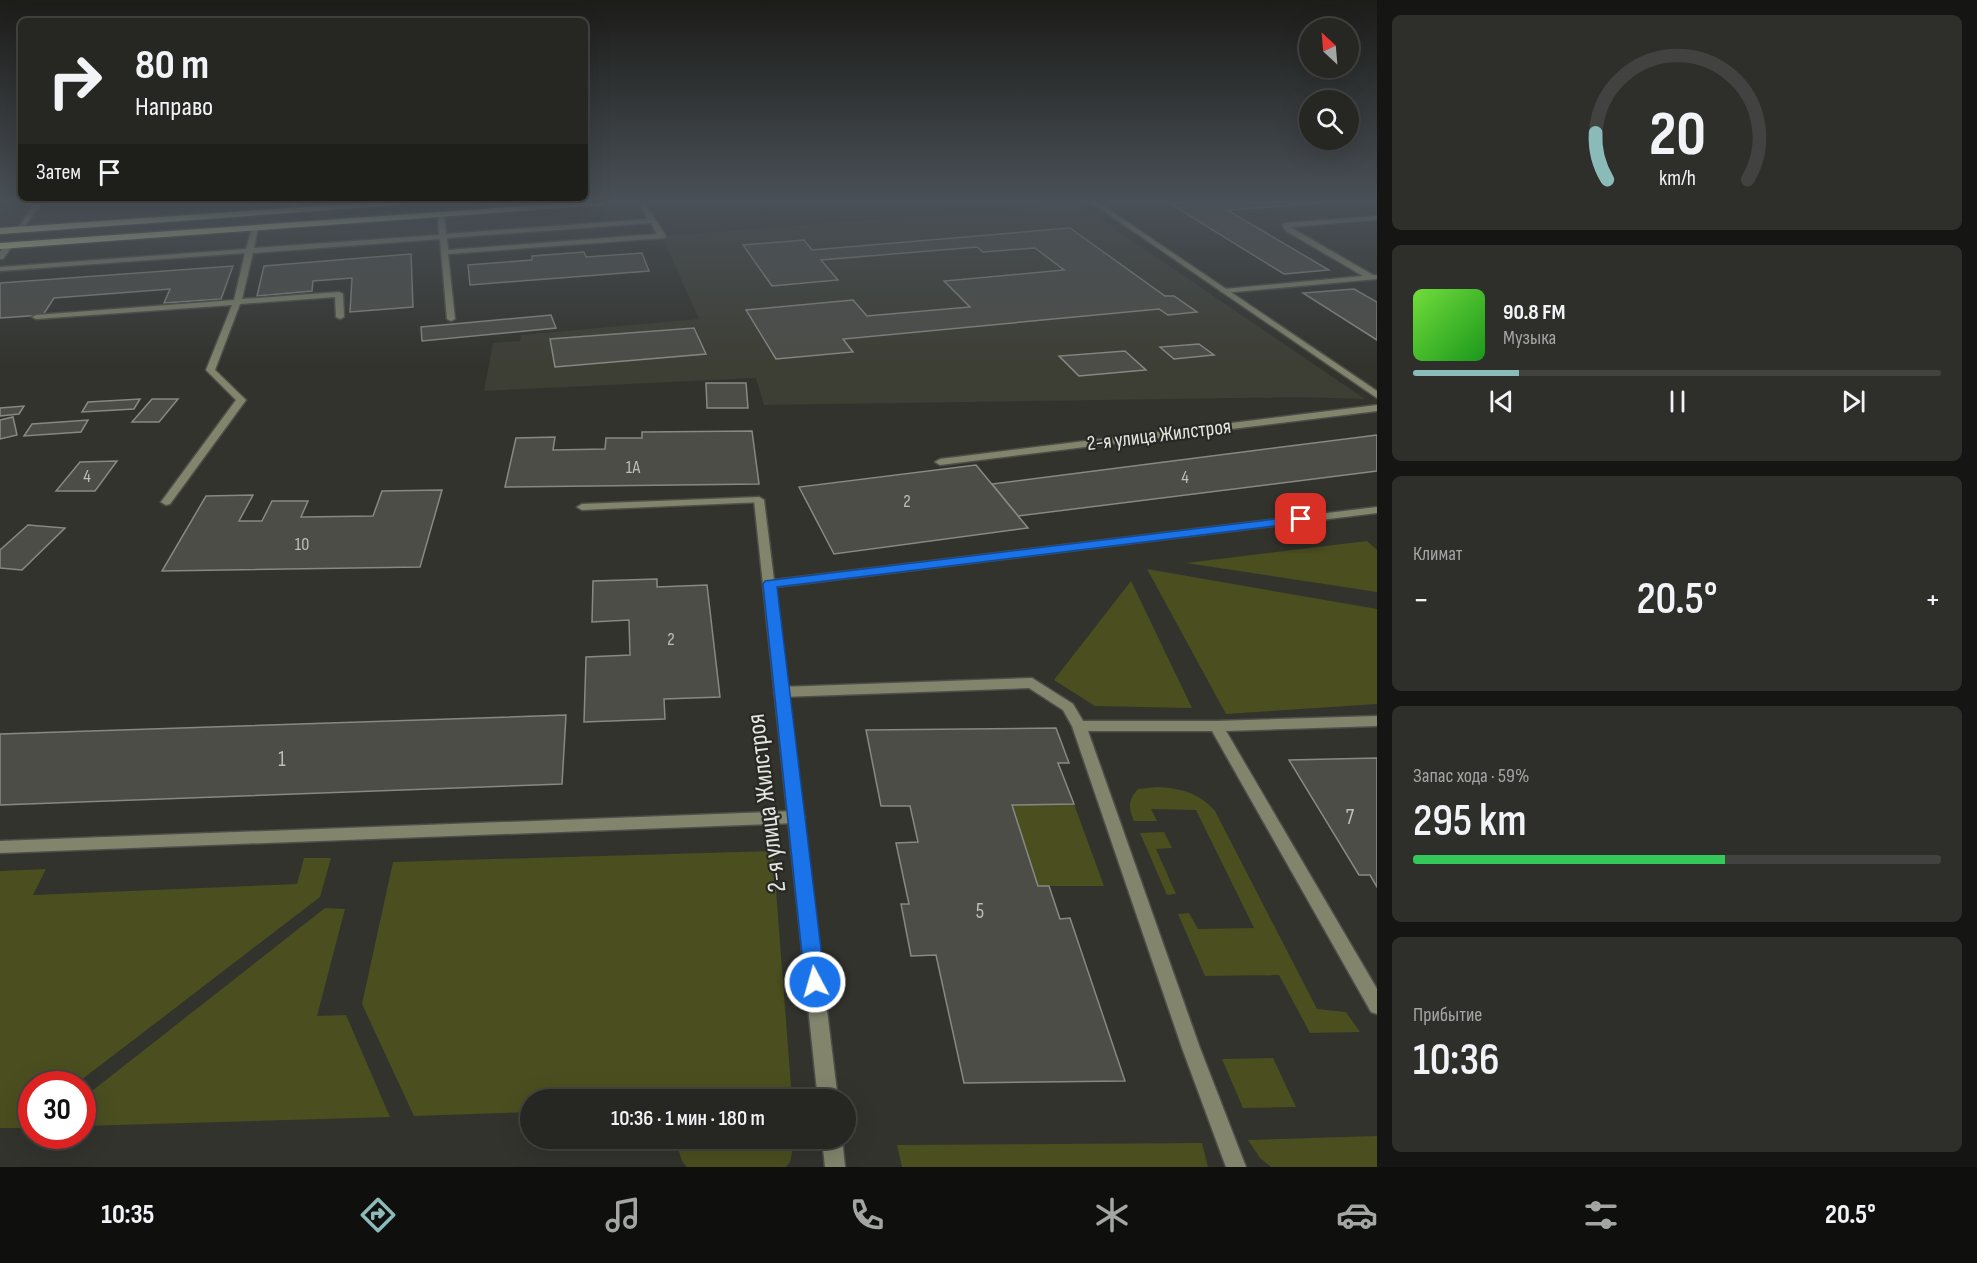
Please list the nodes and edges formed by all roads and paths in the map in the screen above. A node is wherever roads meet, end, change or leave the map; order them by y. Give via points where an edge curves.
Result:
1 (160, 257) edge
2 (247, 257) edge
3 (446, 257) edge
4 (1175, 257) edge
5 (1337, 257) edge
6 (0, 269) edge
7 (1375, 278) edge
8 (1224, 291) junction
9 (237, 302) junction
10 (36, 317) dead end
11 (340, 317) dead end
12 (451, 319) dead end
13 (1377, 395) edge
14 (1377, 408) edge
15 (940, 462) dead end
16 (166, 502) dead end
17 (582, 507) dead end
18 (1377, 510) edge
19 (770, 584) junction
20 (781, 692) junction
21 (1377, 721) edge
22 (1079, 726) junction
23 (1216, 726) junction
24 (797, 817) junction
25 (0, 847) edge
26 (1377, 1006) edge
27 (827, 1089) edge
28 (833, 1149) edge
29 (835, 1167) edge
30 (1236, 1167) edge

1 - 6 street
2 - 9 street
3 - 12 street
4 - 8 street
5 - 7 street
7 - 8 street
8 - 13 street
9 - 10 street
9 - 11 street via 339,294
9 - 16 street via 210,370 241,400
14 - 15 street, 2-я улица Жилстроя
17 - 19 street, 2-я улица Жилстроя via 759,500
18 - 19 street
19 - 20 street, 2-я улица Жилстроя
20 - 22 street via 1032,683 1068,707
20 - 24 street, 2-я улица Жилстроя
21 - 23 street
22 - 23 street
22 - 30 street
23 - 26 street
24 - 25 street
24 - 27 street, 2-я улица Жилстроя
28 - 29 street

